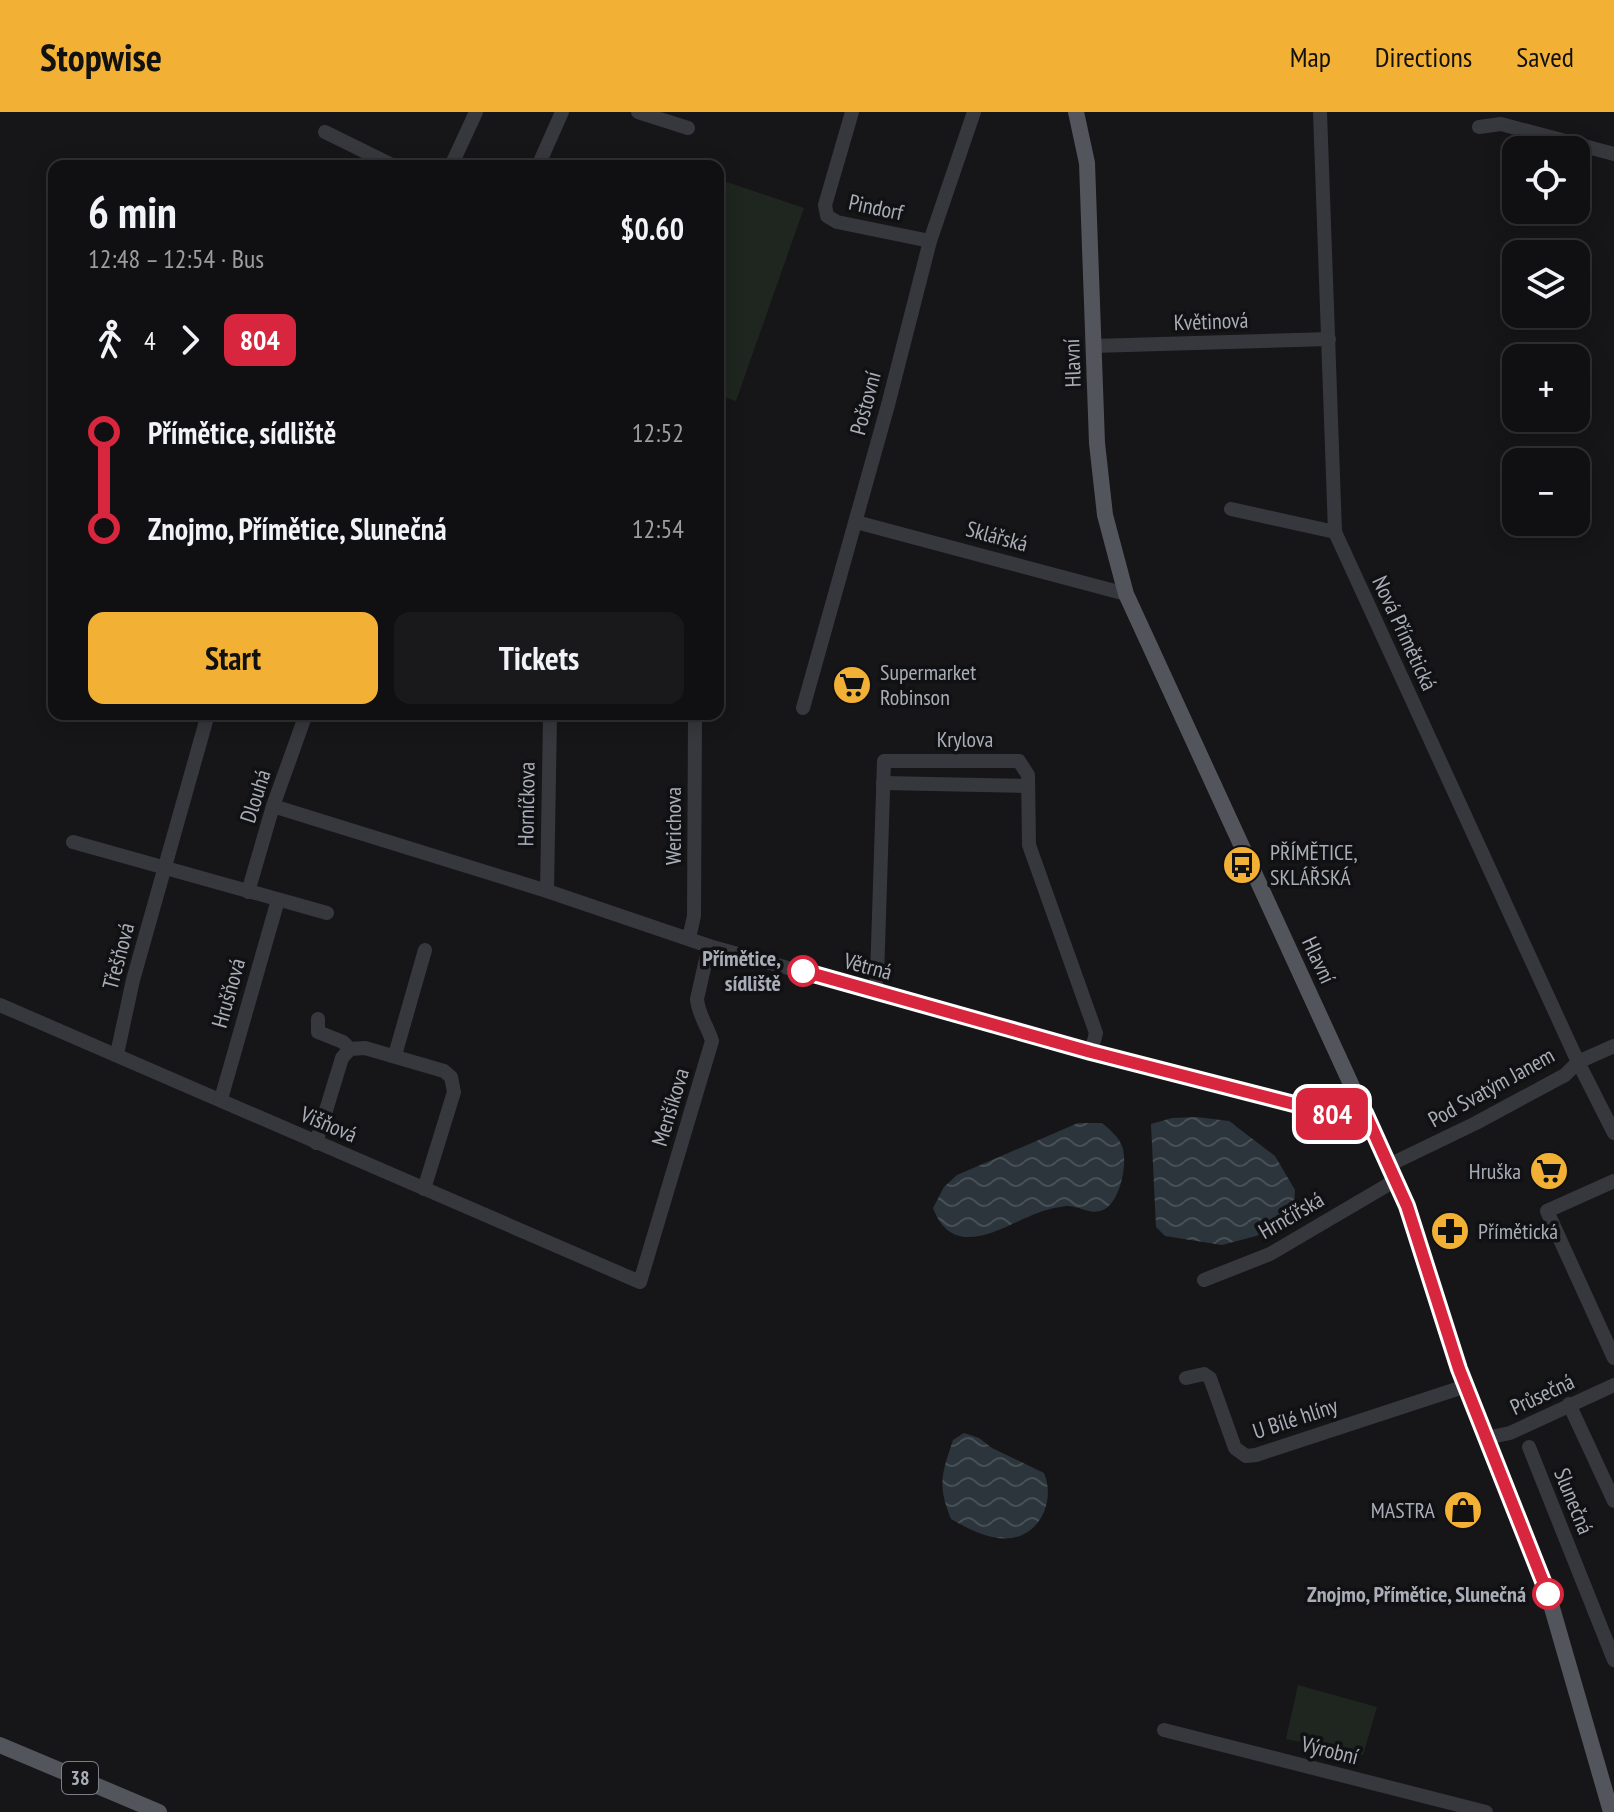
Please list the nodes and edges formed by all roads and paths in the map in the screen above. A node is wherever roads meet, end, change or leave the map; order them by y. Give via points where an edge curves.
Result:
1 (476, 112) edge
2 (562, 112) edge
3 (638, 112) edge
4 (852, 112) edge
5 (974, 112) edge
6 (1076, 112) edge
7 (1320, 112) edge
8 (1479, 127) dead end
9 (688, 128) dead end
10 (325, 132) dead end
11 (1614, 154) edge
12 (382, 160) edge
13 (454, 160) edge
14 (541, 160) edge
15 (930, 241) junction
16 (1329, 339) junction
17 (1093, 346) junction
18 (1231, 509) dead end
19 (856, 522) junction
20 (1335, 532) junction
21 (1126, 594) junction
22 (803, 708) dead end
23 (206, 720) edge
24 (304, 720) edge
25 (550, 720) edge
26 (695, 720) edge
27 (883, 783) junction
28 (1028, 786) junction
29 (273, 806) junction
30 (73, 842) dead end
31 (165, 870) junction
32 (547, 891) junction
33 (248, 892) junction
34 (278, 900) junction
35 (327, 913) dead end
36 (689, 938) junction
37 (709, 946) junction
38 (425, 950) dead end
39 (875, 990) junction
40 (0, 1005) edge
41 (318, 1019) dead end
42 (1614, 1046) edge
43 (350, 1049) junction
44 (1091, 1052) junction
45 (117, 1054) junction
46 (395, 1055) junction
47 (1578, 1062) junction
48 (221, 1099) junction
49 (1365, 1113) junction
50 (1614, 1133) edge
51 (316, 1143) junction
52 (1392, 1172) junction
53 (1614, 1181) edge
54 (424, 1189) junction
55 (1204, 1280) dead end
56 (640, 1282) joint
57 (1614, 1358) edge
58 (1186, 1378) dead end
59 (1614, 1385) edge
60 (1466, 1386) junction
61 (1569, 1404) junction
62 (1486, 1438) junction
63 (1529, 1447) dead end
64 (1614, 1501) edge
65 (1614, 1660) edge
66 (1164, 1730) dead end
67 (0, 1745) edge
68 (159, 1812) edge
69 (1486, 1812) edge
70 (1611, 1812) edge

1 - 13 street
2 - 14 street
3 - 9 street
4 - 15 street, Pindorf via 825,205 827,216
5 - 15 street, Poštovní
6 - 17 main road, Hlavní via 1087,163
7 - 16 street, Nová Přímětická
8 - 11 street via 1501,124
10 - 12 street
15 - 19 street, Poštovní
16 - 17 street, Květinová
16 - 20 street, Nová Přímětická
17 - 21 main road, Hlavní via 1105,515
18 - 20 street
19 - 21 street, Sklářská
19 - 22 street, Poštovní
20 - 47 street, Nová Přímětická
21 - 49 main road, Hlavní
23 - 31 street, Třešňová
24 - 29 street, Dlouhá
25 - 32 street, Horníčkova
26 - 36 street, Werichova via 694,916
27 - 28 street
27 - 28 street, Krylova via 884,761 1019,761
27 - 39 street
28 - 44 street via 1029,845 1096,1033
29 - 32 street, Větrná
29 - 33 street, Dlouhá
30 - 31 street
31 - 33 street
31 - 45 street, Třešňová
32 - 36 street, Větrná
33 - 34 street
34 - 35 street
34 - 48 street, Hrušňová
36 - 37 street, Větrná
37 - 39 street, Větrná
37 - 56 street, Menšíkova via 697,999 712,1041
38 - 46 street
39 - 44 street, Větrná
40 - 45 street, Višňová
41 - 43 street via 318,1032
42 - 47 street, Pod Svatým Janem
43 - 46 street
43 - 51 street via 342,1058
44 - 49 street, Větrná via 1333,1114
45 - 48 street, Višňová
46 - 54 street via 444,1071 454,1085
47 - 50 street, Nová Přímětická
47 - 52 street, Pod Svatým Janem via 1565,1075
48 - 51 street, Višňová
49 - 52 main road, Hlavní
51 - 54 street, Višňová
52 - 55 street, Hrnčířská via 1270,1254
52 - 60 main road, Hlavní
53 - 57 street via 1547,1211
54 - 56 street, Višňová
58 - 60 street, U Bílé hlíny via 1210,1378 1235,1448 1246,1456
59 - 61 street, Průsečná
60 - 62 main road, Hlavní
61 - 62 street, Průsečná via 1510,1433
61 - 64 street, Slunečná
62 - 70 main road, Hlavní via 1548,1594
63 - 65 street, Slunečná
66 - 69 street, Výrobní
67 - 68 main road, 38

